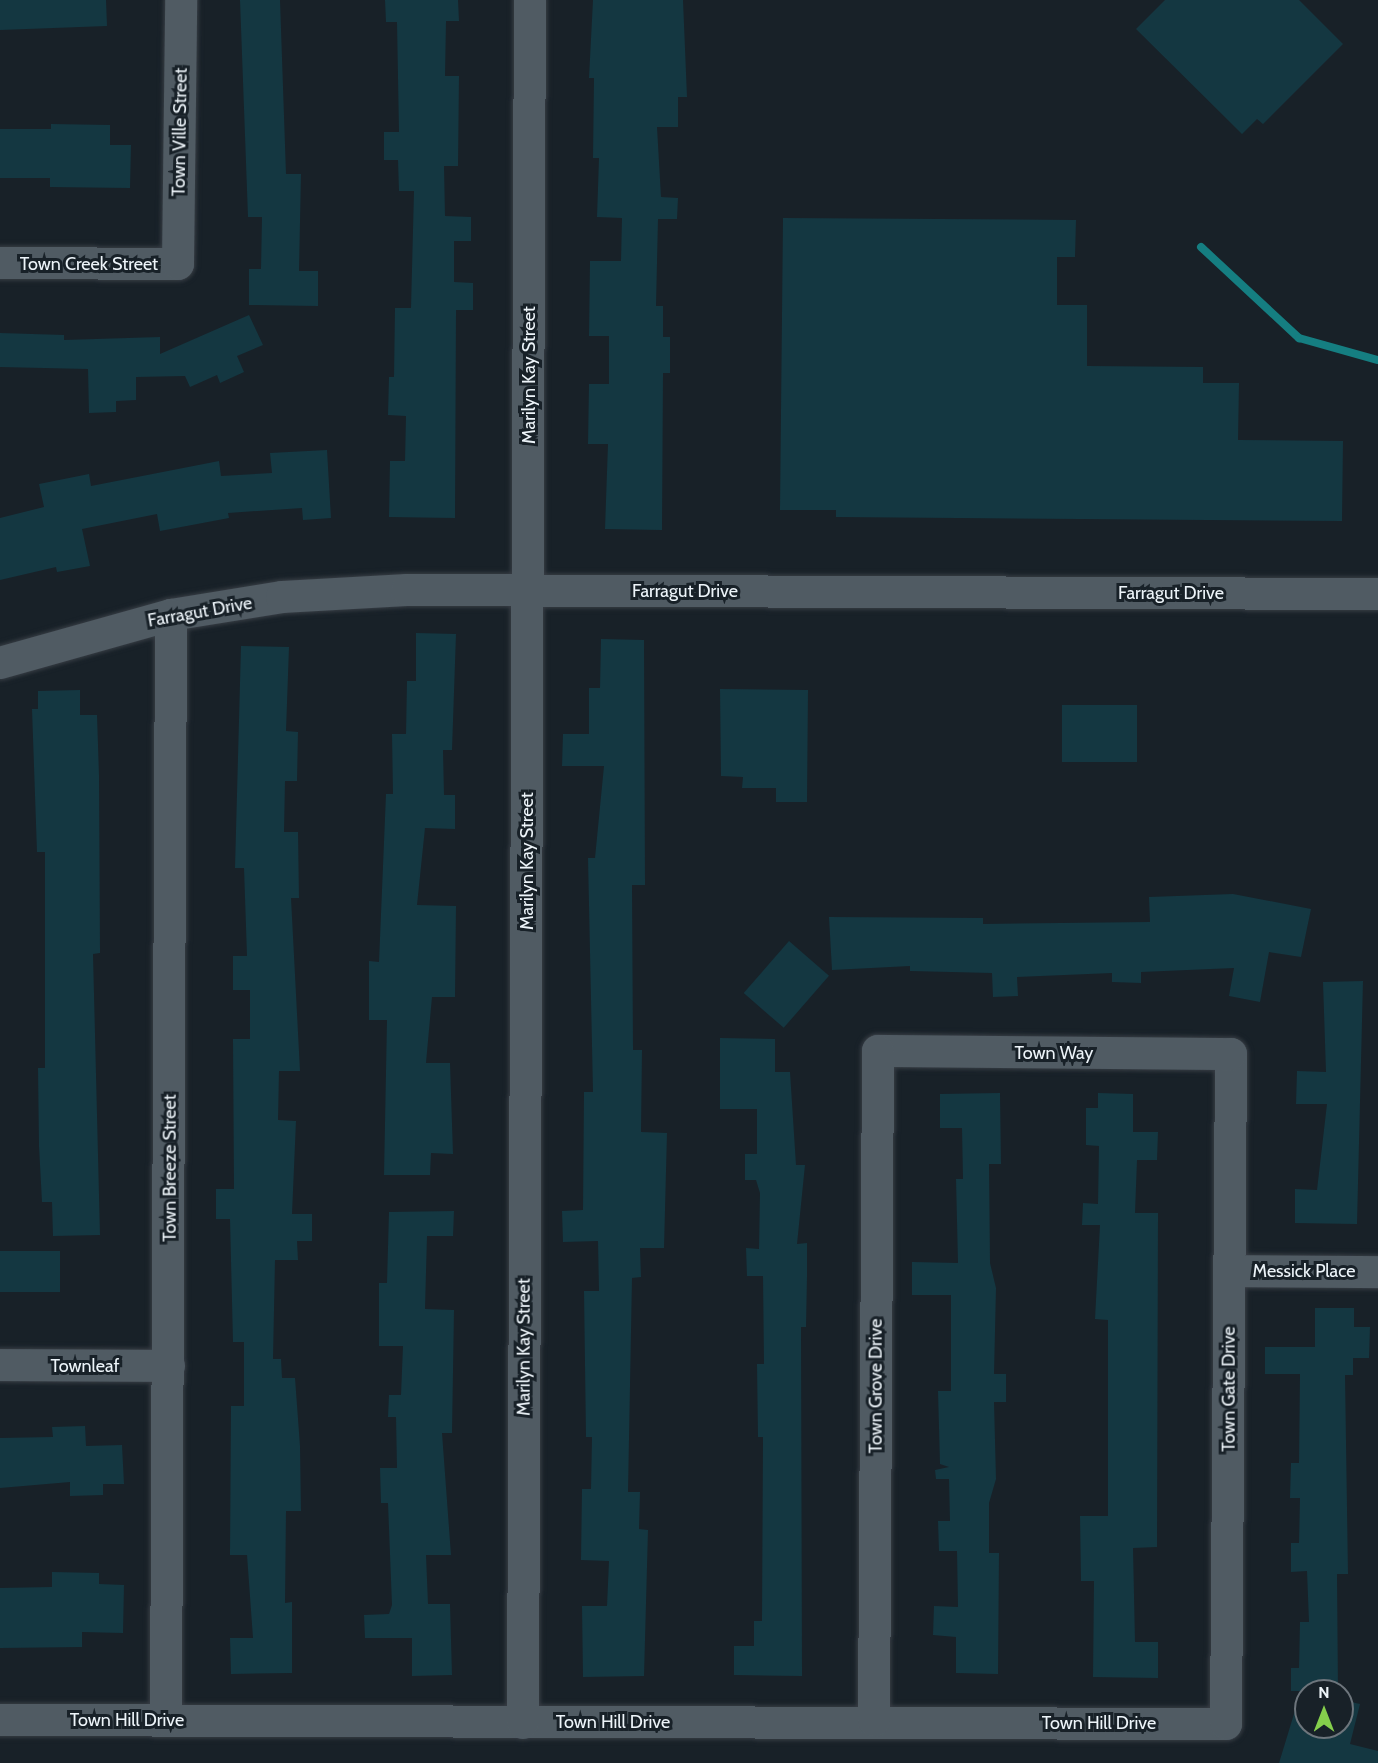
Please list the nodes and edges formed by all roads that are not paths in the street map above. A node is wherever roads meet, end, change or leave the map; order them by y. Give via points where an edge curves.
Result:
1 (181, 0) edge
2 (530, 0) edge
3 (0, 263) edge
4 (178, 264) joint
5 (528, 590) junction
6 (1378, 594) edge
7 (171, 615) junction
8 (0, 663) edge
9 (878, 1052) joint
10 (1231, 1054) joint
11 (1230, 1271) junction
12 (1378, 1272) edge
13 (0, 1365) edge
14 (169, 1366) junction
15 (0, 1720) edge
16 (166, 1720) junction
17 (874, 1721) junction
18 (523, 1723) junction
19 (1226, 1724) joint

1 - 4 street, Town Ville Street
2 - 5 street, Marilyn Kay Street
3 - 4 street, Town Creek Street
5 - 6 street, Farragut Drive
5 - 7 street, Farragut Drive via 282,597
5 - 18 street, Marilyn Kay Street
7 - 8 street, Farragut Drive
7 - 14 street, Town Breeze Street
9 - 10 street, Town Way
9 - 17 street, Town Grove Drive
10 - 11 street, Town Gate Drive
11 - 12 street, Messick Place
11 - 19 street, Town Gate Drive
13 - 14 street, Townleaf
14 - 16 street, Town Breeze Street
15 - 16 street, Town Hill Drive
16 - 18 street, Town Hill Drive
17 - 18 street, Town Hill Drive
17 - 19 street, Town Hill Drive

